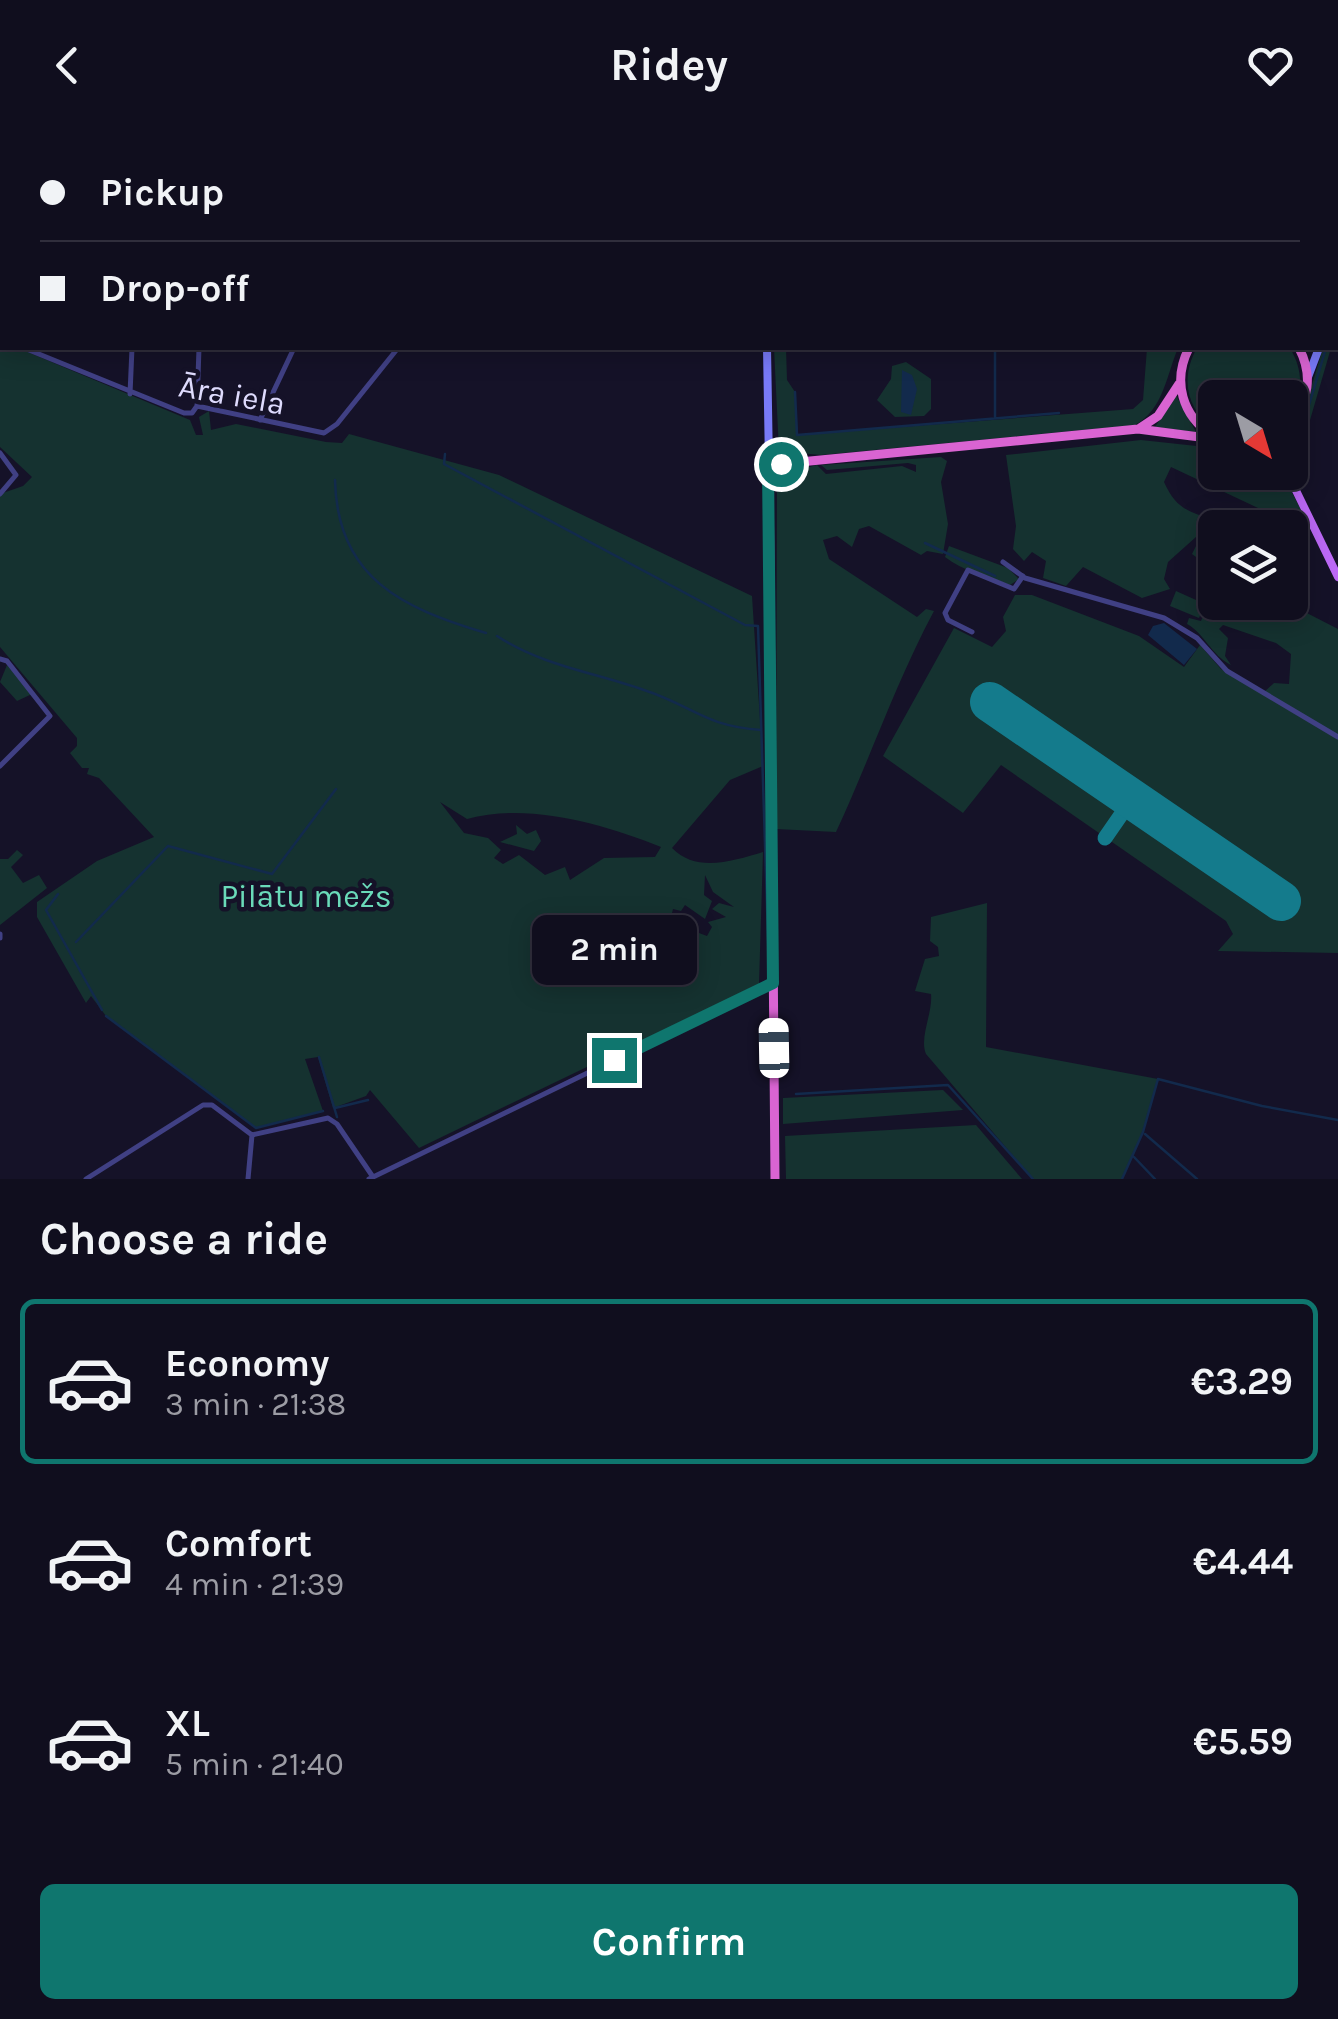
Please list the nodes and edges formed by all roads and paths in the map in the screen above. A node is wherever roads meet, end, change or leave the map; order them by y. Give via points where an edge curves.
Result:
1 (29, 350) edge
2 (132, 350) edge
3 (199, 350) edge
4 (293, 350) edge
5 (396, 350) edge
6 (767, 350) edge
7 (1188, 350) edge
8 (1300, 350) edge
9 (1317, 350) edge
10 (1308, 376) junction
11 (1307, 380) edge
12 (1180, 383) junction
13 (130, 394) junction
14 (197, 406) junction
15 (260, 420) junction
16 (1198, 422) edge
17 (1138, 430) junction
18 (1198, 436) edge
19 (0, 454) edge
20 (768, 465) junction
21 (1297, 490) edge
22 (0, 494) edge
23 (1003, 562) dead end
24 (1023, 576) junction
25 (1338, 577) edge
26 (972, 632) dead end
27 (0, 659) edge
28 (1338, 737) edge
29 (0, 766) edge
30 (773, 983) junction
31 (252, 1135) junction
32 (371, 1178) edge
33 (86, 1179) edge
34 (248, 1179) edge
35 (775, 1179) edge

1 - 13 street, Āra iela
2 - 13 street
3 - 14 street
4 - 15 street
5 - 15 street, Āra iela via 324,432
6 - 20 main road
7 - 12 highway
8 - 10 highway
9 - 10 main road
10 - 11 highway
12 - 16 highway
12 - 17 highway via 1158,416
13 - 14 street, Āra iela via 184,413
14 - 15 street, Āra iela
17 - 18 highway
17 - 20 highway
19 - 22 street via 16,474
20 - 30 highway
21 - 25 main road
23 - 24 street
24 - 26 street via 1014,589 968,570 946,613
24 - 28 street via 1164,618 1196,638 1228,671
27 - 29 street via 50,716
30 - 32 street
30 - 35 highway
31 - 32 street via 328,1118
31 - 33 street via 203,1105
31 - 34 street

